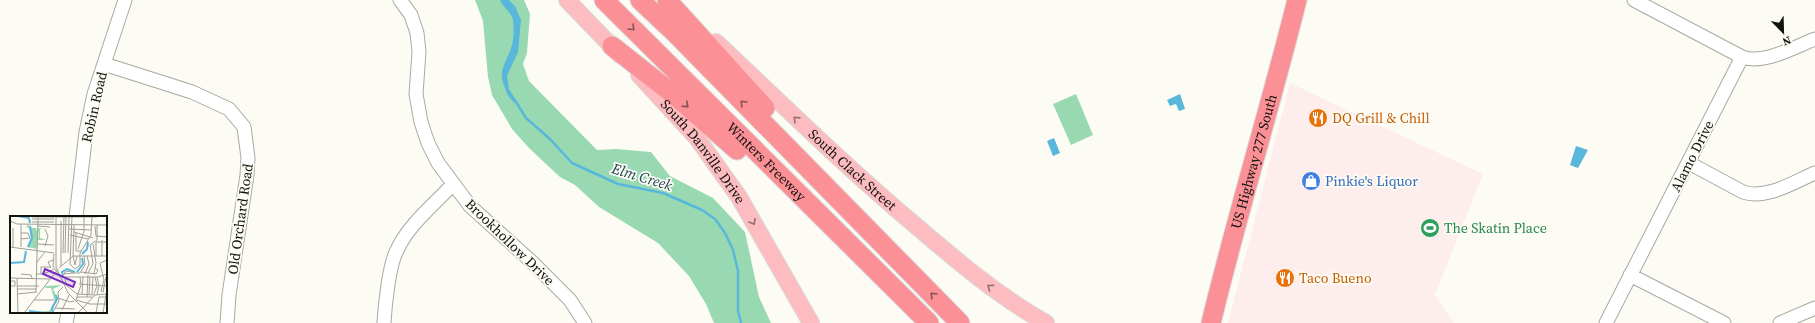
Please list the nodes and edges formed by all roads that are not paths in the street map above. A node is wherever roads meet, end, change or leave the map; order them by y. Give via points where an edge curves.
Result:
1 (125, 0) edge
2 (400, 0) edge
3 (567, 0) edge
4 (604, 0) edge
5 (640, 0) edge
6 (667, 0) edge
7 (672, 0) edge
8 (1297, 0) edge
9 (1637, 1) edge
10 (1815, 39) edge
11 (612, 46) junction
12 (1742, 57) junction
13 (104, 64) junction
14 (1689, 162) junction
15 (1815, 173) edge
16 (453, 184) junction
17 (76, 216) edge
18 (903, 263) junction
19 (1630, 275) junction
20 (1014, 304) junction
21 (1815, 308) edge
22 (68, 313) edge
23 (927, 321) edge
24 (66, 323) edge
25 (227, 323) edge
26 (384, 323) edge
27 (585, 323) edge
28 (811, 323) edge
29 (960, 323) edge
30 (1031, 323) edge
31 (1046, 323) edge
32 (1211, 323) edge
33 (1606, 323) edge
34 (1724, 323) edge
35 (1780, 323) edge

1 - 13 street, Robin Road
2 - 16 street, Brookhollow Drive via 411,15 417,33 419,52 416,94 421,122 438,163
3 - 11 main road, South Danville Drive
4 -> 23 highway, Winters Freeway
18 -> 5 highway, Winters Freeway
6 - 18 highway
20 -> 7 main road, South Clack Street via 971,273 869,186
8 - 32 highway, US Highway 277 South
9 - 12 street
10 - 12 street via 1763,59 1749,60
11 -> 23 highway via 678,98 745,157 833,245
11 -> 28 main road, South Danville Drive via 697,138 739,196
12 - 14 street, Alamo Drive
13 - 17 street, Robin Road via 86,132
13 - 25 street, Old Orchard Road via 192,92 229,110 244,127 248,158 247,175
14 - 15 street via 1752,195 1776,189
14 - 19 street, Alamo Drive
16 - 26 street via 426,211 396,250
16 - 27 street, Brookhollow Drive via 470,206 570,300
29 -> 18 highway, Winters Freeway
19 - 33 street, Alamo Drive
19 - 34 street
20 - 30 main road
20 - 31 main road, South Clack Street
21 - 35 street
22 - 24 street

